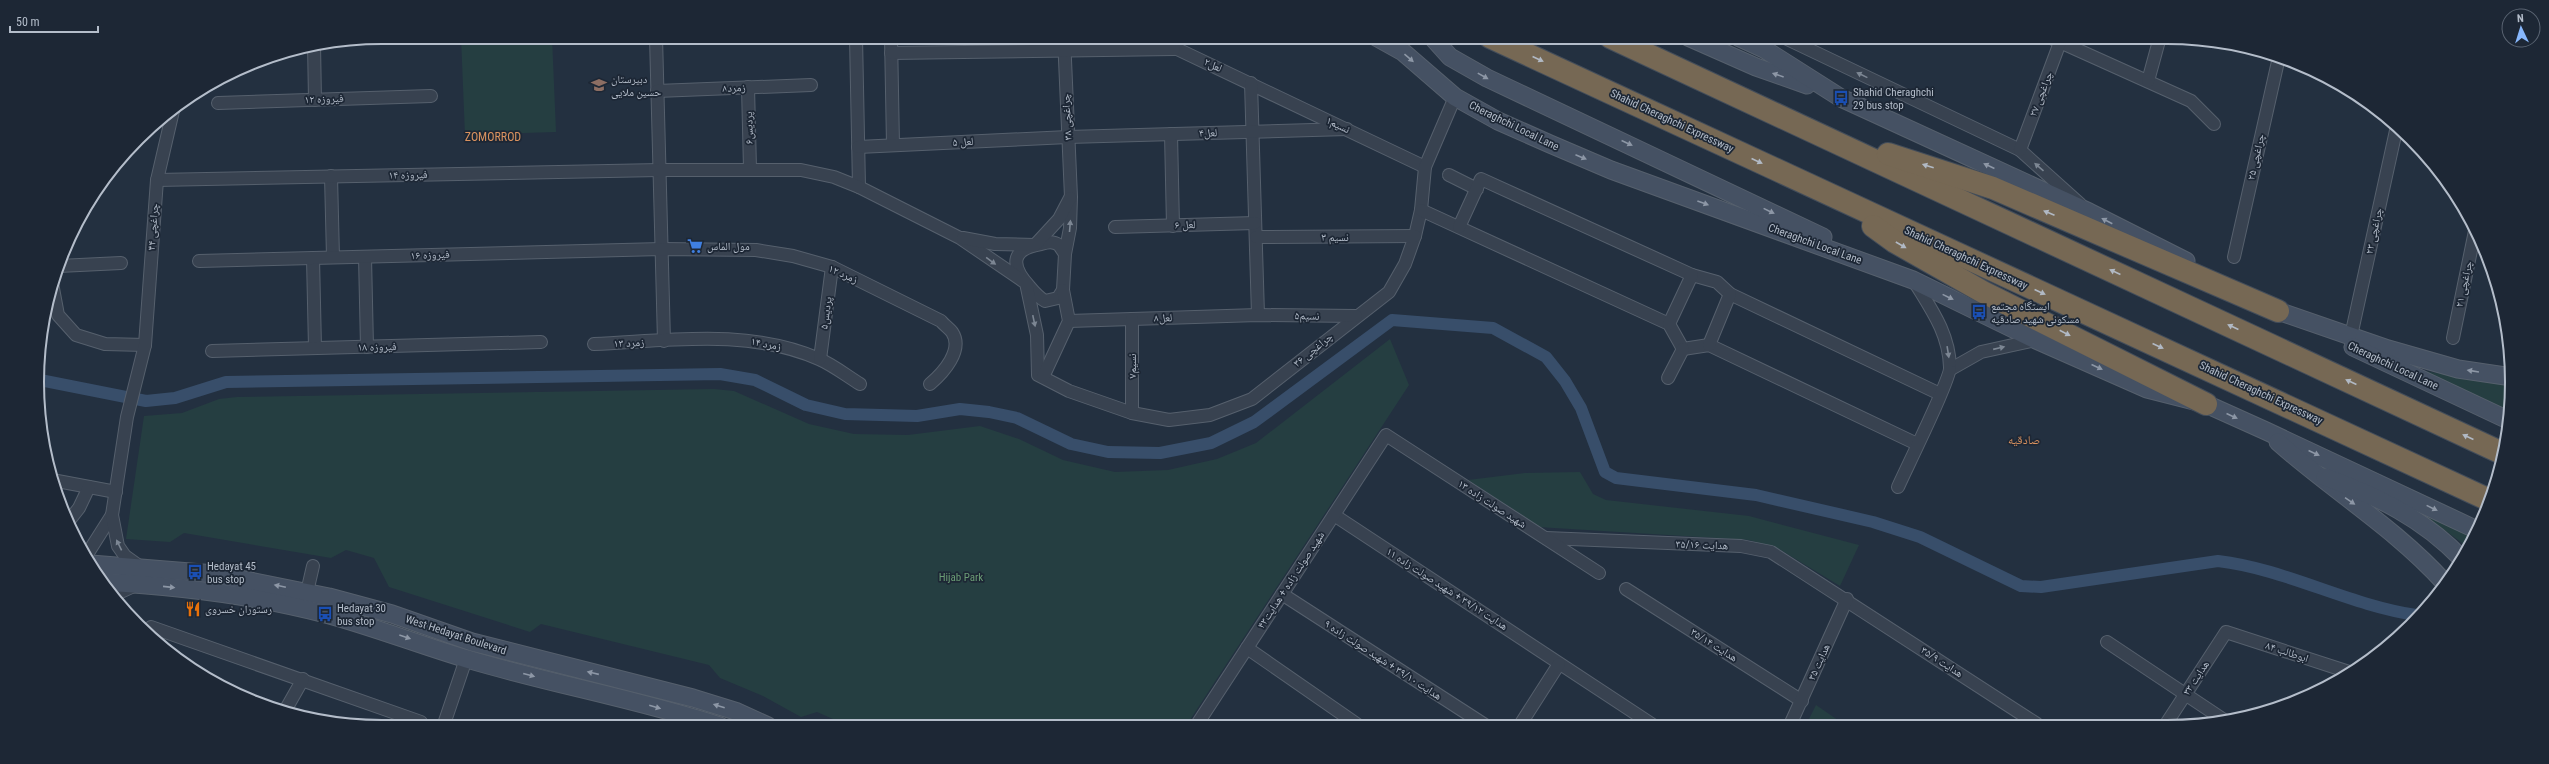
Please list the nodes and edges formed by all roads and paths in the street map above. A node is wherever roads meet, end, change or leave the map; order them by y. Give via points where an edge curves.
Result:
1 (656, 44) edge
2 (856, 44) edge
3 (891, 44) edge
4 (1064, 44) edge
5 (1168, 44) edge
6 (1388, 44) edge
7 (1438, 44) edge
8 (1505, 44) edge
9 (1625, 44) edge
10 (1704, 44) edge
11 (1753, 44) edge
12 (1799, 44) edge
13 (2055, 44) edge
14 (2068, 44) edge
15 (2158, 44) edge
16 (1177, 48) junction
17 (314, 51) edge
18 (1064, 52) junction
19 (891, 53) junction
20 (2278, 63) edge
21 (2148, 81) junction
22 (1251, 83) junction
23 (811, 85) dead end
24 (748, 87) junction
25 (658, 91) junction
26 (1828, 92) junction
27 (431, 96) dead end
28 (1455, 97) junction
29 (315, 100) junction
30 (218, 103) dead end
31 (173, 117) edge
32 (2214, 124) dead end
33 (1347, 129) junction
34 (1253, 132) junction
35 (2395, 132) edge
36 (1171, 134) junction
37 (1068, 137) junction
38 (1826, 138) junction
39 (893, 145) junction
40 (858, 147) junction
41 (2020, 150) junction
42 (1425, 166) junction
43 (750, 169) junction
44 (659, 170) junction
45 (1449, 175) dead end
46 (331, 176) junction
47 (157, 180) junction
48 (859, 187) junction
49 (1476, 189) junction
50 (1823, 192) junction
51 (1071, 197) junction
52 (1420, 210) junction
53 (2089, 212) junction
54 (1255, 223) junction
55 (1173, 226) junction
56 (1115, 227) dead end
57 (1459, 227) junction
58 (1415, 236) junction
59 (1256, 237) junction
60 (960, 238) junction
61 (2473, 240) edge
62 (1035, 245) junction
63 (661, 249) junction
64 (1065, 254) junction
65 (333, 257) junction
66 (365, 257) junction
67 (2234, 257) dead end
68 (313, 258) junction
69 (199, 261) dead end
70 (121, 263) dead end
71 (65, 266) edge
72 (832, 268) junction
73 (1692, 275) junction
74 (1913, 280) junction
75 (1026, 283) junction
76 (1063, 290) junction
77 (1730, 294) junction
78 (55, 298) edge
79 (2278, 311) junction
80 (1258, 315) junction
81 (1356, 316) junction
82 (1132, 319) junction
83 (1069, 321) junction
84 (1670, 324) junction
85 (2351, 336) junction
86 (2453, 338) dead end
87 (2036, 340) junction
88 (664, 341) junction
89 (542, 342) dead end
90 (145, 344) junction
91 (594, 344) dead end
92 (1709, 345) junction
93 (367, 347) junction
94 (315, 348) junction
95 (1683, 349) junction
96 (212, 351) dead end
97 (820, 359) junction
98 (1951, 369) junction
99 (1040, 376) junction
100 (2505, 376) edge
101 (1668, 378) dead end
102 (860, 384) dead end
103 (930, 384) dead end
104 (1940, 394) junction
105 (2206, 404) junction
106 (1132, 413) junction
107 (2503, 418) edge
108 (2266, 431) junction
109 (1386, 435) joint
110 (1917, 444) junction
111 (2498, 451) edge
112 (2310, 471) junction
113 (59, 481) edge
114 (89, 487) junction
115 (1898, 487) dead end
116 (116, 492) junction
117 (2484, 498) edge
118 (1334, 514) junction
119 (72, 516) edge
120 (112, 516) junction
121 (2472, 527) edge
122 (1544, 538) junction
123 (89, 551) edge
124 (2458, 555) edge
125 (97, 564) edge
126 (139, 566) junction
127 (313, 566) dead end
128 (1599, 574) dead end
129 (2441, 579) edge
130 (110, 582) edge
131 (138, 584) junction
132 (1626, 589) dead end
133 (306, 592) junction
134 (118, 593) edge
135 (1282, 594) junction
136 (1847, 599) junction
137 (151, 627) dead end
138 (2226, 632) joint
139 (2107, 642) dead end
140 (1247, 648) junction
141 (466, 659) junction
142 (1559, 664) junction
143 (2344, 670) edge
144 (303, 679) junction
145 (2186, 694) junction
146 (1802, 701) junction
147 (288, 706) edge
148 (2218, 716) edge
149 (416, 720) edge
150 (445, 720) edge
151 (699, 720) edge
152 (755, 720) edge
153 (1203, 720) edge
154 (1351, 720) edge
155 (1477, 720) edge
156 (1523, 720) edge
157 (1645, 720) edge
158 (1792, 720) edge
159 (2031, 720) edge
160 (2169, 720) edge

1 - 25 street
2 - 40 street
3 - 19 street
4 - 18 street, چراغچی ۳۸
5 - 16 street, لعل۲
6 -> 28 main road, Cheraghchi Local Lane via 1402,52
7 -> 74 main road via 1450,57 1487,78
8 -> 50 highway, Shahid Cheraghchi Expressway
9 - 38 highway
26 -> 10 main road via 1756,67
11 - 26 main road
41 -> 12 street
13 - 41 street, چراغچی ۲۷
14 - 21 street
15 - 21 street
16 - 18 street
16 - 22 street, لعل۲
17 - 29 street
18 - 19 street
18 - 37 street, چراغچی ۳۸
19 - 39 street
20 - 67 street, چراغچی ۲۵
21 - 32 street via 2191,101
22 - 33 street, نسیم۱
22 - 34 street
23 - 24 street, زمرد۸
24 - 25 street, زمرد۸
24 - 43 street, پردیس۶
25 - 44 street
53 -> 26 main road
27 - 29 street, فیروزه ۱۲
28 - 42 street, چراغچی ۳۶
28 -> 74 main road, Cheraghchi Local Lane via 1498,121 1611,170
29 - 30 street, فیروزه ۱۲
31 - 47 street, چراغچی ۴۴
33 - 34 street, لعل۴
33 - 42 street, نسیم۱
34 - 36 street, لعل۴
34 - 54 street
35 - 85 street, چراغچی ۲۳
36 - 37 street, لعل۴
36 - 55 street
37 - 39 street, لعل ۵
37 - 51 street, چراغچی ۳۸
79 -> 38 highway via 1993,188 1901,158
111 -> 38 highway
39 - 40 street, لعل ۵
40 - 48 street
53 -> 41 street
42 - 52 street, چراغچی ۳۶
43 - 44 street, فیروزه ۱۴
43 - 48 street, فیروزه ۱۴ via 801,170 834,177
44 - 46 street, فیروزه ۱۴
44 - 63 street
45 - 49 street
46 - 47 street, فیروزه ۱۴
46 - 65 street
47 - 90 street, چراغچی ۴۴
48 - 60 street, فیروزه ۱۴
49 - 57 street
49 - 73 street via 1481,179
50 -> 105 highway via 1895,242 1983,292
50 -> 117 highway, Shahid Cheraghchi Expressway
51 - 62 street via 1059,219
64 -> 51 street, چراغچی ۳۸ via 1070,228
52 - 57 street
52 - 58 street, چراغچی ۳۶
79 -> 53 main road via 2226,281
54 - 55 street, لعل ۶
54 - 59 street
55 - 56 street, لعل ۶
57 - 84 street
58 - 59 street, نسیم ۳
58 - 81 street, چراغچی ۳۶ via 1405,264 1390,292
59 - 80 street
60 - 62 street via 994,244
60 -> 75 street
61 - 86 street, چراغچی ۲۱
62 - 64 street via 1056,243 1062,247
62 - 75 street via 1023,249 1016,259 1017,270
63 - 66 street, فیروزه ۱۶
63 - 72 street, زمرد ۱۲ via 756,250 793,256
63 - 88 street
64 - 76 street
65 - 66 street, فیروزه ۱۶
65 - 68 street, فیروزه ۱۶
66 - 93 street
68 - 69 street, فیروزه ۱۶
68 - 94 street
70 - 71 street
72 - 97 street, پردیس۵
72 - 103 street, زمرد ۱۲ via 941,321 953,333 956,348 944,372
73 - 77 street via 1718,282
73 - 84 street
74 -> 87 main road, Cheraghchi Local Lane
74 -> 98 street via 1944,332
75 - 76 street via 1045,301 1058,298
75 -> 99 street via 1037,335
76 - 83 street
77 - 92 street
77 - 104 street
78 - 90 street via 58,314 76,335 105,344
79 - 85 main road
79 - 107 main road, Cheraghchi Local Lane
80 - 81 street, نسیم۵
80 - 82 street, لعل۸
81 - 106 street, چراغچی ۳۶ via 1252,399 1210,415 1176,420
82 - 83 street, لعل۸
82 - 106 street, نسیم۷
83 - 99 street
84 - 95 street
100 -> 85 main road via 2458,368
98 -> 87 street via 1981,352
87 -> 105 main road, Cheraghchi Local Lane via 2147,389
88 - 91 street, زمرد ۱۳
88 - 97 street, زمرد ۱۴ via 744,340 783,347
89 - 93 street, فیروزه ۱۸
90 - 116 street, چراغچی ۴۴ via 127,417
92 - 95 street
92 - 110 street
93 - 94 street, فیروزه ۱۸
94 - 96 street, فیروزه ۱۸
95 - 101 street
97 - 102 street, زمرد ۱۴
98 - 104 street
99 - 106 street, چراغچی ۳۶ via 1069,391
104 - 110 street
105 -> 108 main road, Cheraghchi Local Lane
108 - 112 main road
108 -> 121 main road, Cheraghchi Local Lane
109 - 118 street, شهید صولت زاده + هدایت۴۳
109 - 122 street, شهید صولت زاده ۱۳
110 - 115 street
112 - 124 main road via 2367,492 2401,510 2427,527
112 -> 129 main road via 2384,526
113 - 114 street
114 - 116 street
114 - 119 street
116 - 120 street, چراغچی ۴۴
118 - 135 street, شهید صولت زاده + هدایت۴۳
118 - 142 street, هدایت ۳۹/۱۲ + شهید صولت زاده ۱۱
120 - 123 street
126 -> 120 street via 125,556 118,546
122 - 128 street, شهید صولت زاده ۱۳
122 - 136 street, هدایت ۳۵/۱۶ via 1741,546 1772,552
125 - 126 main road, West Hedayat Boulevard
133 -> 126 main road, West Hedayat Boulevard via 215,574
127 - 133 street
130 - 131 main road, West Hedayat Boulevard
131 - 134 street
131 -> 141 main road, West Hedayat Boulevard via 214,591 325,614 386,631
132 - 146 street, هدایت ۳۵/۱۴
152 -> 133 main road, West Hedayat Boulevard via 693,698 472,642 392,614
135 - 140 street, شهید صولت زاده + هدایت۴۳
135 - 155 street, هدایت ۳۹/۱۰ + شهید صولت زاده ۹
136 - 146 street, هدایت ۳۵
136 - 159 street, هدایت ۳۵/۹
137 - 144 street
138 - 143 street, ابوطالب ۸۴
138 - 145 street, هدایت ۳۳
139 - 145 street
140 - 153 street, شهید صولت زاده + هدایت۴۳
140 - 154 street
141 - 150 street
141 -> 151 main road, West Hedayat Boulevard
142 - 156 street
142 - 157 street, هدایت ۳۹/۱۲ + شهید صولت زاده ۱۱
144 - 147 street
144 - 149 street
145 - 148 street
145 - 160 street, هدایت ۳۳
146 - 158 street, هدایت ۳۵

